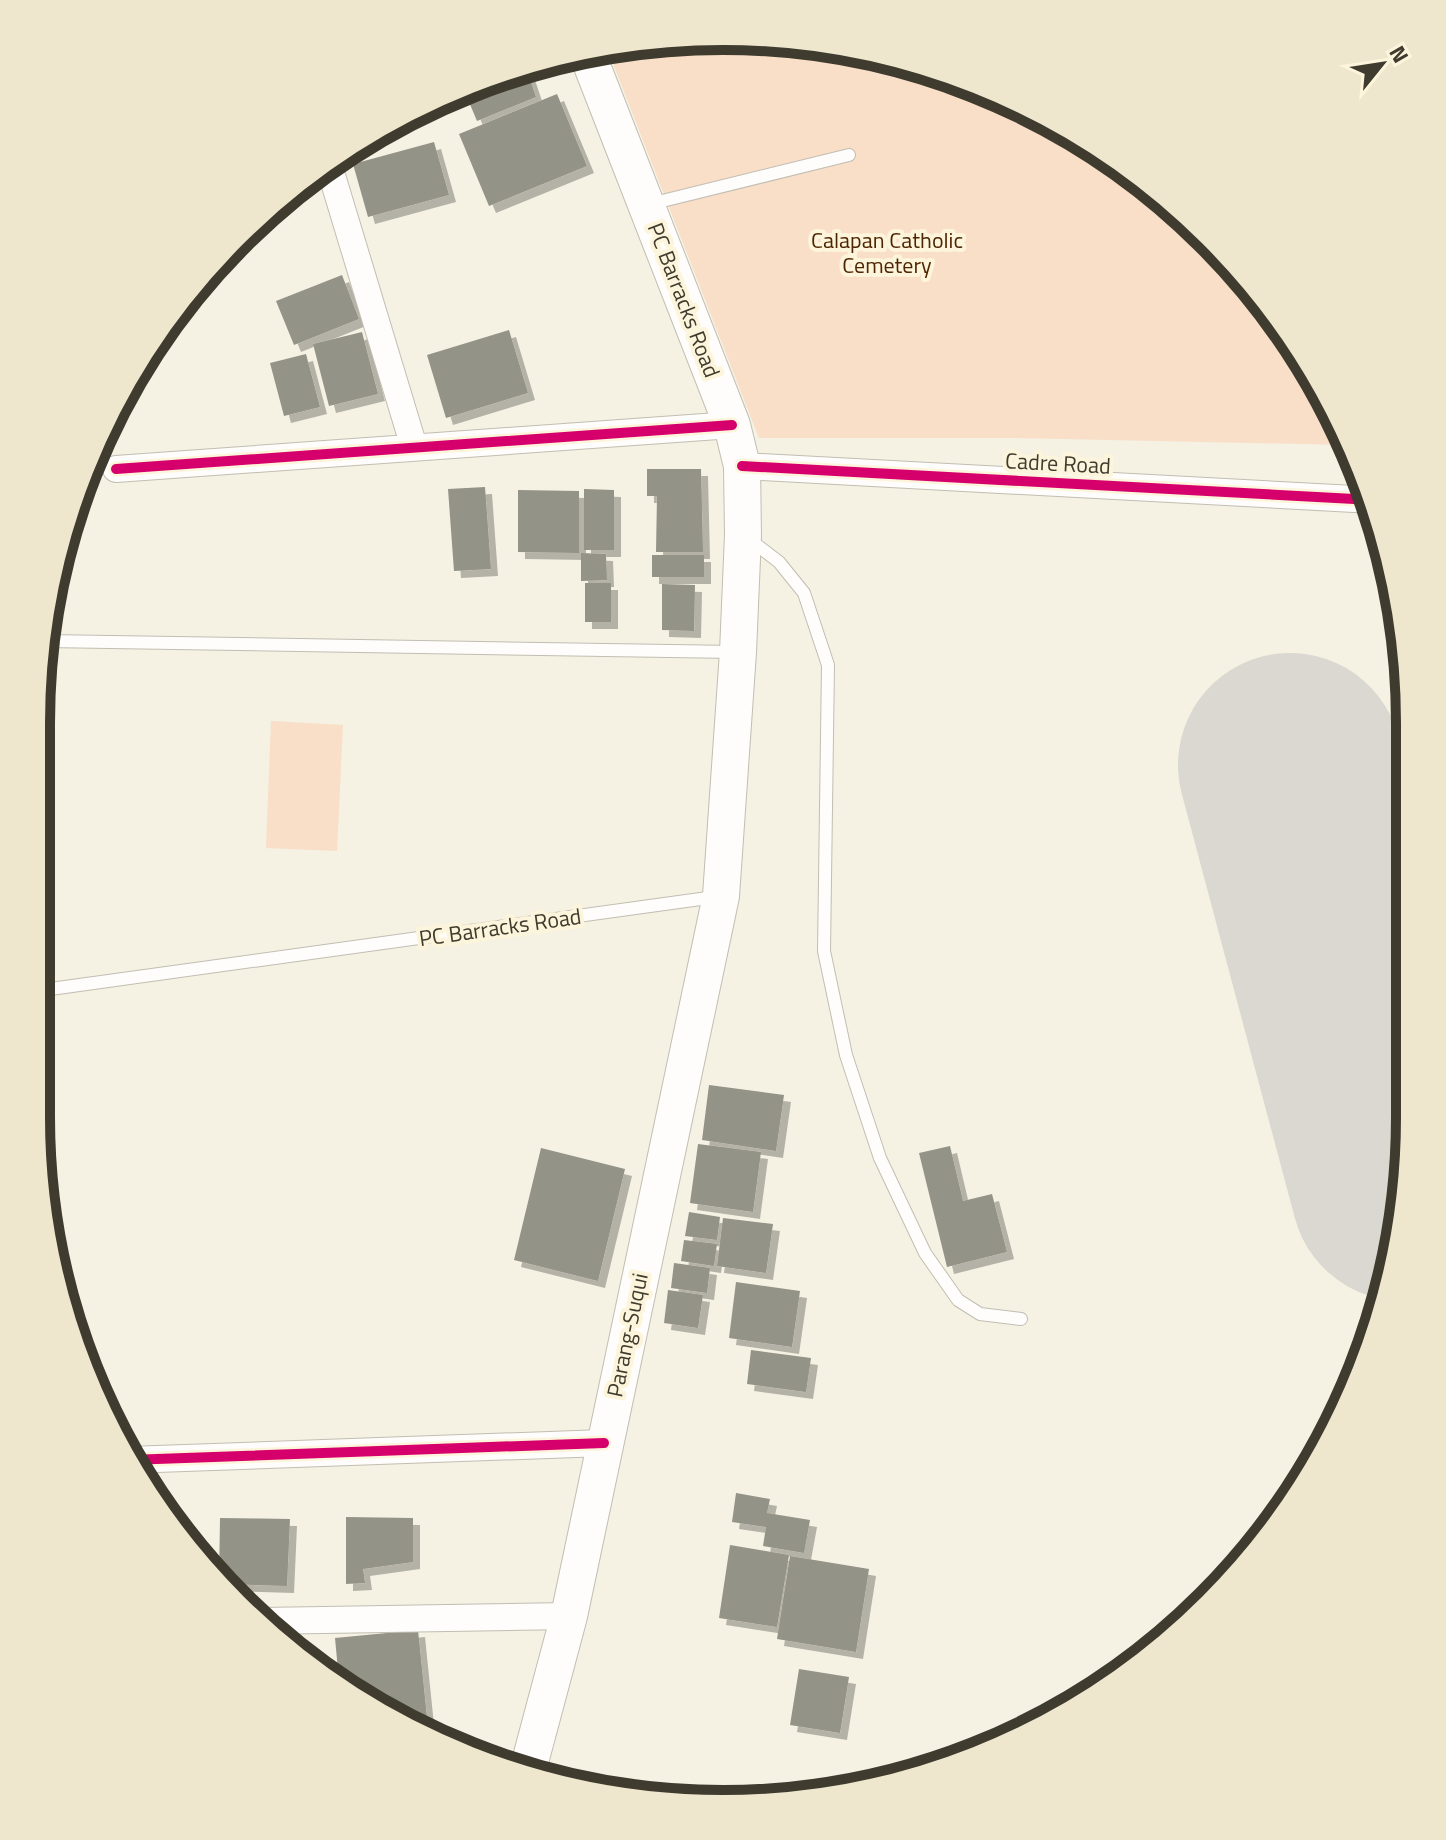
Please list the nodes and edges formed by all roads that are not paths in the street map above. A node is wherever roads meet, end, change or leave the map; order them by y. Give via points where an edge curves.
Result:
1 (591, 63) edge
2 (849, 155) dead end
3 (332, 175) edge
4 (646, 205) junction
5 (732, 425) junction
6 (414, 447) junction
7 (742, 466) junction
8 (116, 469) dead end
9 (1357, 499) edge
10 (743, 535) junction
11 (55, 641) edge
12 (738, 652) junction
13 (721, 896) junction
14 (50, 989) edge
15 (1021, 1319) dead end
16 (604, 1443) junction
17 (143, 1459) edge
18 (569, 1616) junction
19 (277, 1621) edge
20 (530, 1761) edge

1 - 4 main road, PC Barracks Road
2 - 4 lane
3 - 6 street
4 - 5 main road, PC Barracks Road
5 - 6 street
5 - 7 main road, PC Barracks Road
6 - 8 street
7 - 9 street, Cadre Road
7 - 10 main road, PC Barracks Road
10 - 12 main road, PC Barracks Road
10 - 15 lane via 779,562 804,593 828,665 824,951 846,1055 880,1158 925,1253 958,1300 980,1314
11 - 12 lane
12 - 13 main road, PC Barracks Road
13 - 14 lane, PC Barracks Road
13 - 16 main road, Parang-Suqui
16 - 17 street
16 - 18 main road, Parang-Suqui
18 - 19 street
18 - 20 main road, Parang-Suqui

